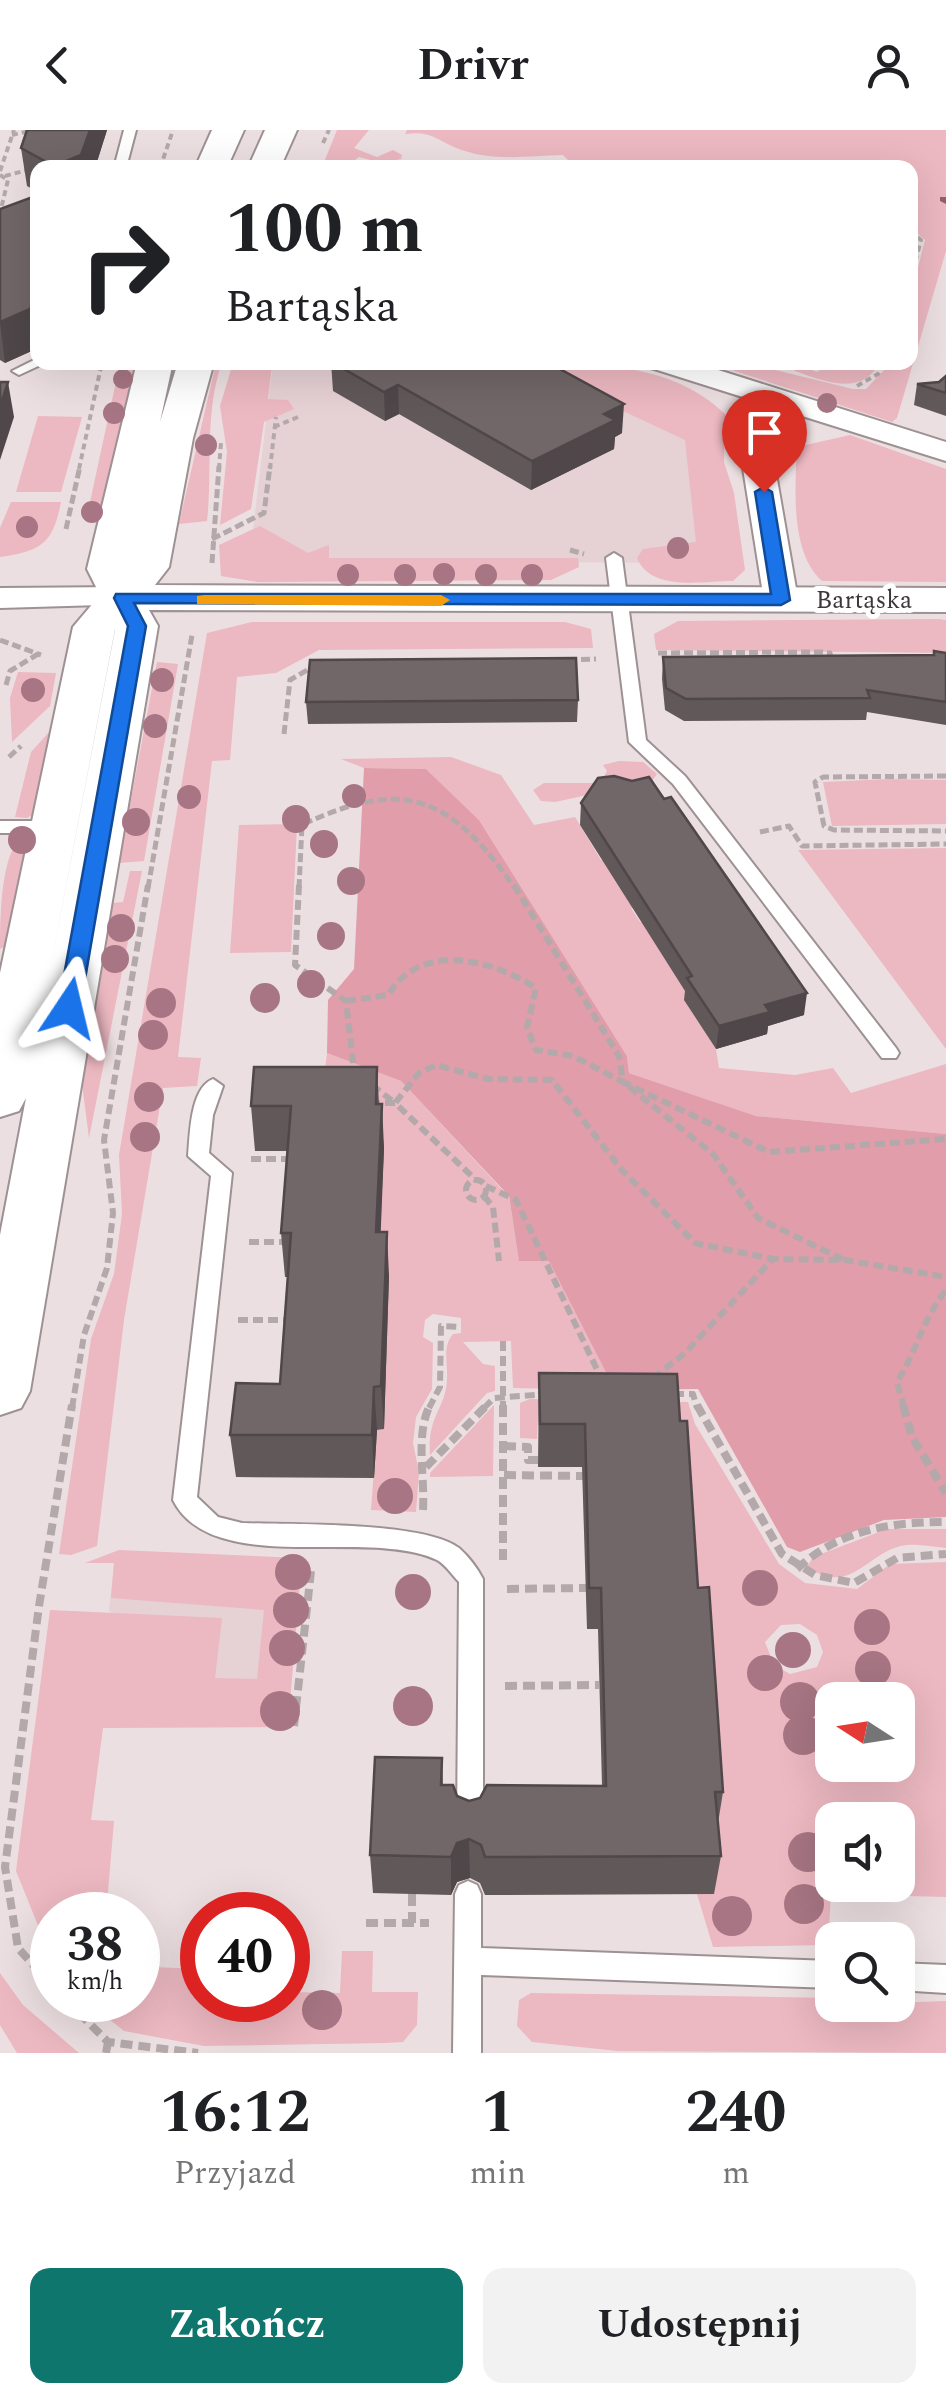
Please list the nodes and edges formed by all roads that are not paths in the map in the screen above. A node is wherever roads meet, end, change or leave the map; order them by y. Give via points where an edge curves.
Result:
1 (130, 130) edge
2 (228, 130) edge
3 (280, 130) edge
4 (122, 160) edge
5 (214, 160) edge
6 (267, 160) edge
7 (30, 366) edge
8 (19, 370) dead end
9 (153, 370) edge
10 (194, 370) edge
11 (685, 370) edge
12 (792, 405) junction
13 (946, 452) edge
14 (614, 558) dead end
15 (0, 598) edge
16 (123, 598) junction
17 (618, 600) junction
18 (781, 600) junction
19 (946, 600) edge
20 (0, 827) edge
21 (54, 827) junction
22 (889, 1053) dead end
23 (213, 1086) dead end
24 (0, 1098) edge
25 (0, 1390) edge
26 (470, 1824) edge
27 (468, 1894) dead end
28 (466, 1961) junction
29 (815, 1973) edge
30 (915, 1977) edge
31 (946, 1978) edge
32 (467, 2053) edge

1 - 4 lane
2 - 5 street
3 - 6 street
7 - 8 lane
9 - 16 street via 107,569
10 - 16 street via 149,567
11 - 12 street
12 - 13 street
12 - 18 street, Bartąska via 776,422 758,462
14 - 17 lane
15 - 16 street
16 - 17 street, Bartąska
16 - 21 street via 94,626
16 - 25 street via 137,626
17 - 18 street, Bartąska
17 - 22 lane via 638,742 679,780
18 - 19 street, Bartąska
20 - 21 lane
21 - 24 street
23 - 26 lane via 198,1156 222,1173 185,1500 211,1525 242,1534 402,1539 450,1554 471,1579
27 - 28 lane
28 - 29 lane
28 - 32 lane
30 - 31 lane

